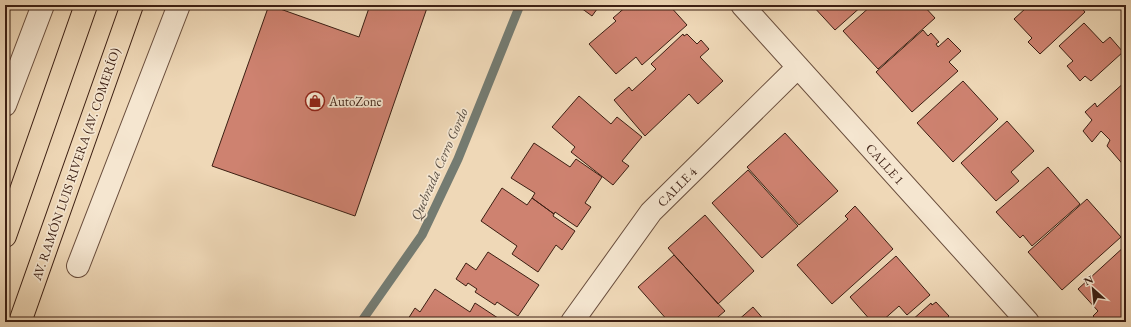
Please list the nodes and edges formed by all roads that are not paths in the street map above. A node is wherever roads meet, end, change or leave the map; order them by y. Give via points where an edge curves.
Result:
1 (43, 5) edge
2 (86, 5) edge
3 (132, 5) edge
4 (179, 5) edge
5 (742, 5) edge
6 (798, 67) junction
7 (5, 105) edge
8 (5, 236) edge
9 (78, 266) dead end
10 (581, 319) edge
11 (20, 322) edge
12 (1028, 322) edge

1 - 7 street
2 - 8 main road
3 - 11 main road, AV. RAMÓN LUIS RIVERA (AV. COMERÍO)
4 - 9 street
5 - 6 street, CALLE 1
6 - 10 street, CALLE 4 via 651,212
6 - 12 street, CALLE 1

